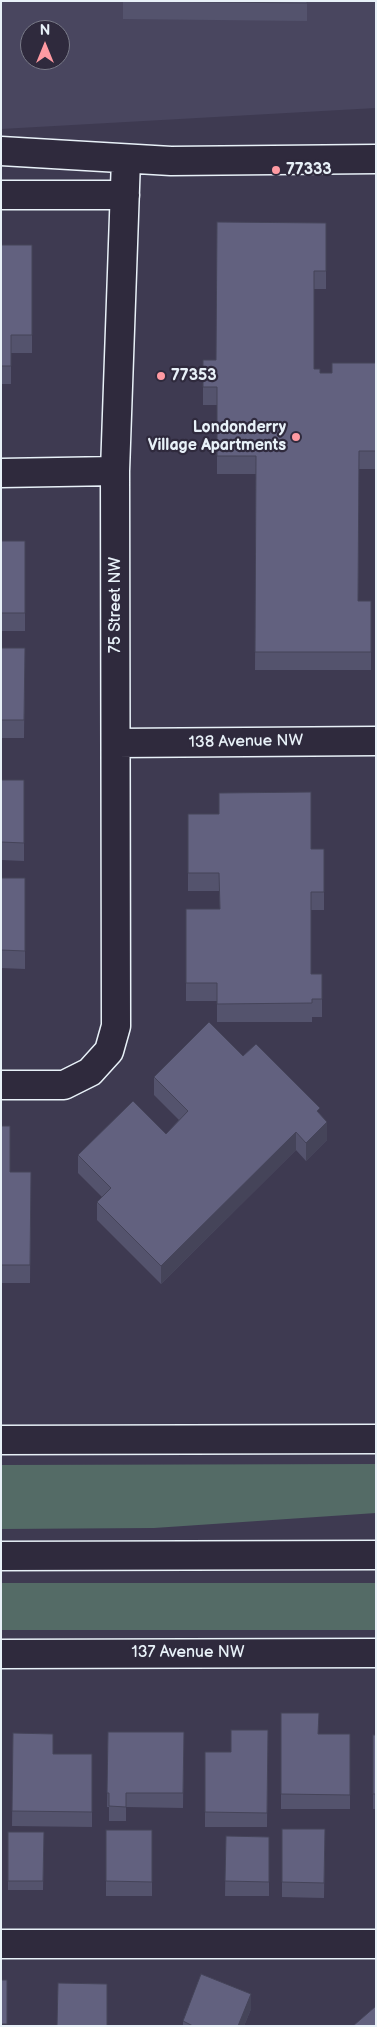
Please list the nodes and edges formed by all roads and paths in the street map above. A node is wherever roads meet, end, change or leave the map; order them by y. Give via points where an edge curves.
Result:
1 (1, 151) edge
2 (126, 159) junction
3 (376, 160) edge
4 (1, 195) edge
5 (125, 195) junction
6 (115, 471) junction
7 (1, 473) edge
8 (376, 740) edge
9 (117, 743) junction
10 (1, 1085) edge
11 (376, 1439) edge
12 (1, 1440) edge
13 (376, 1555) edge
14 (1, 1556) edge
15 (376, 1653) edge
16 (1, 1654) edge
17 (1, 1944) edge
18 (376, 1944) edge

1 - 2 street
2 - 3 street
2 - 5 street, 75 Street NW
4 - 5 street
5 - 6 street, 75 Street NW
6 - 7 street
6 - 9 street, 75 Street NW
8 - 9 street, 138 Avenue NW
9 - 10 street, 75 Street NW via 116,1026 109,1051 90,1072 64,1085
11 - 12 street
13 - 14 street
15 - 16 street, 137 Avenue NW
17 - 18 street

